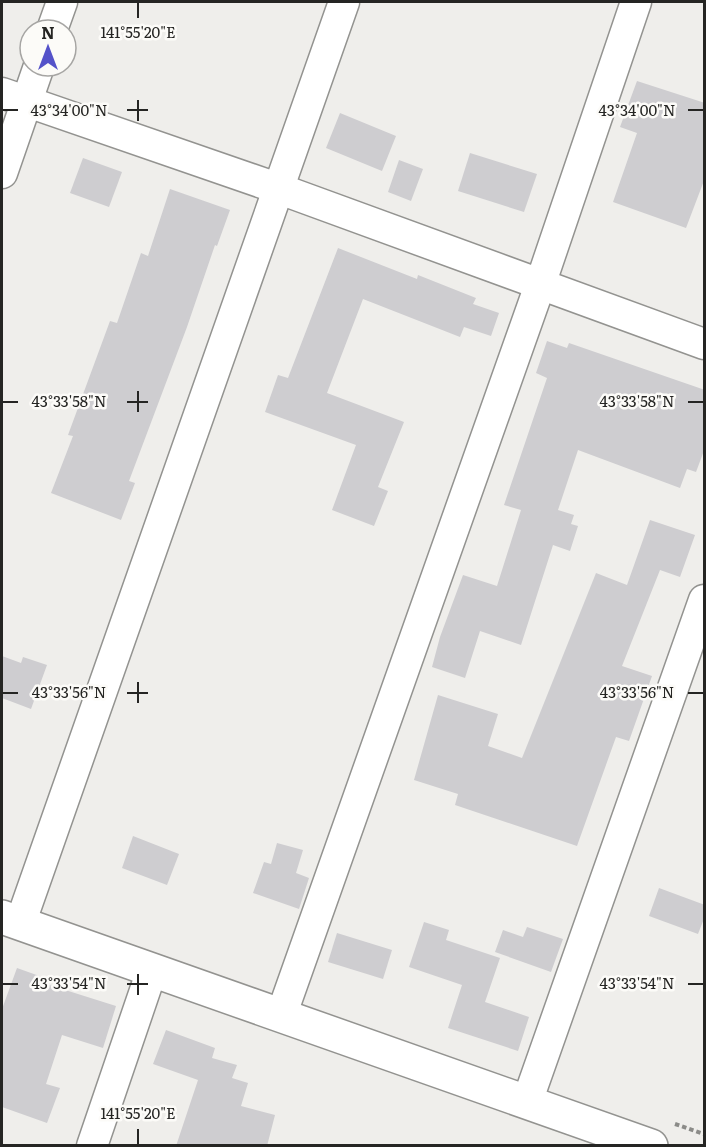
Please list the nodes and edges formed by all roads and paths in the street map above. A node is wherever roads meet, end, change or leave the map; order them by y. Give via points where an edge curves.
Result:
1 (62, 2) edge
2 (344, 2) edge
3 (636, 2) edge
4 (56, 18) edge
5 (29, 78) edge
6 (14, 97) edge
7 (2, 173) edge
8 (277, 188) junction
9 (540, 285) junction
10 (705, 344) edge
11 (705, 600) edge
12 (11, 921) edge
13 (152, 970) junction
14 (281, 1016) junction
15 (527, 1102) junction
16 (92, 1146) edge
17 (651, 1146) edge

1 - 4 street
2 - 8 street
3 - 9 street
5 - 6 street
6 - 7 street
6 - 8 street
8 - 9 street
8 - 12 street
9 - 10 street
9 - 14 street
11 - 15 street
12 - 13 street
13 - 14 street
13 - 16 street
14 - 15 street
15 - 17 street

